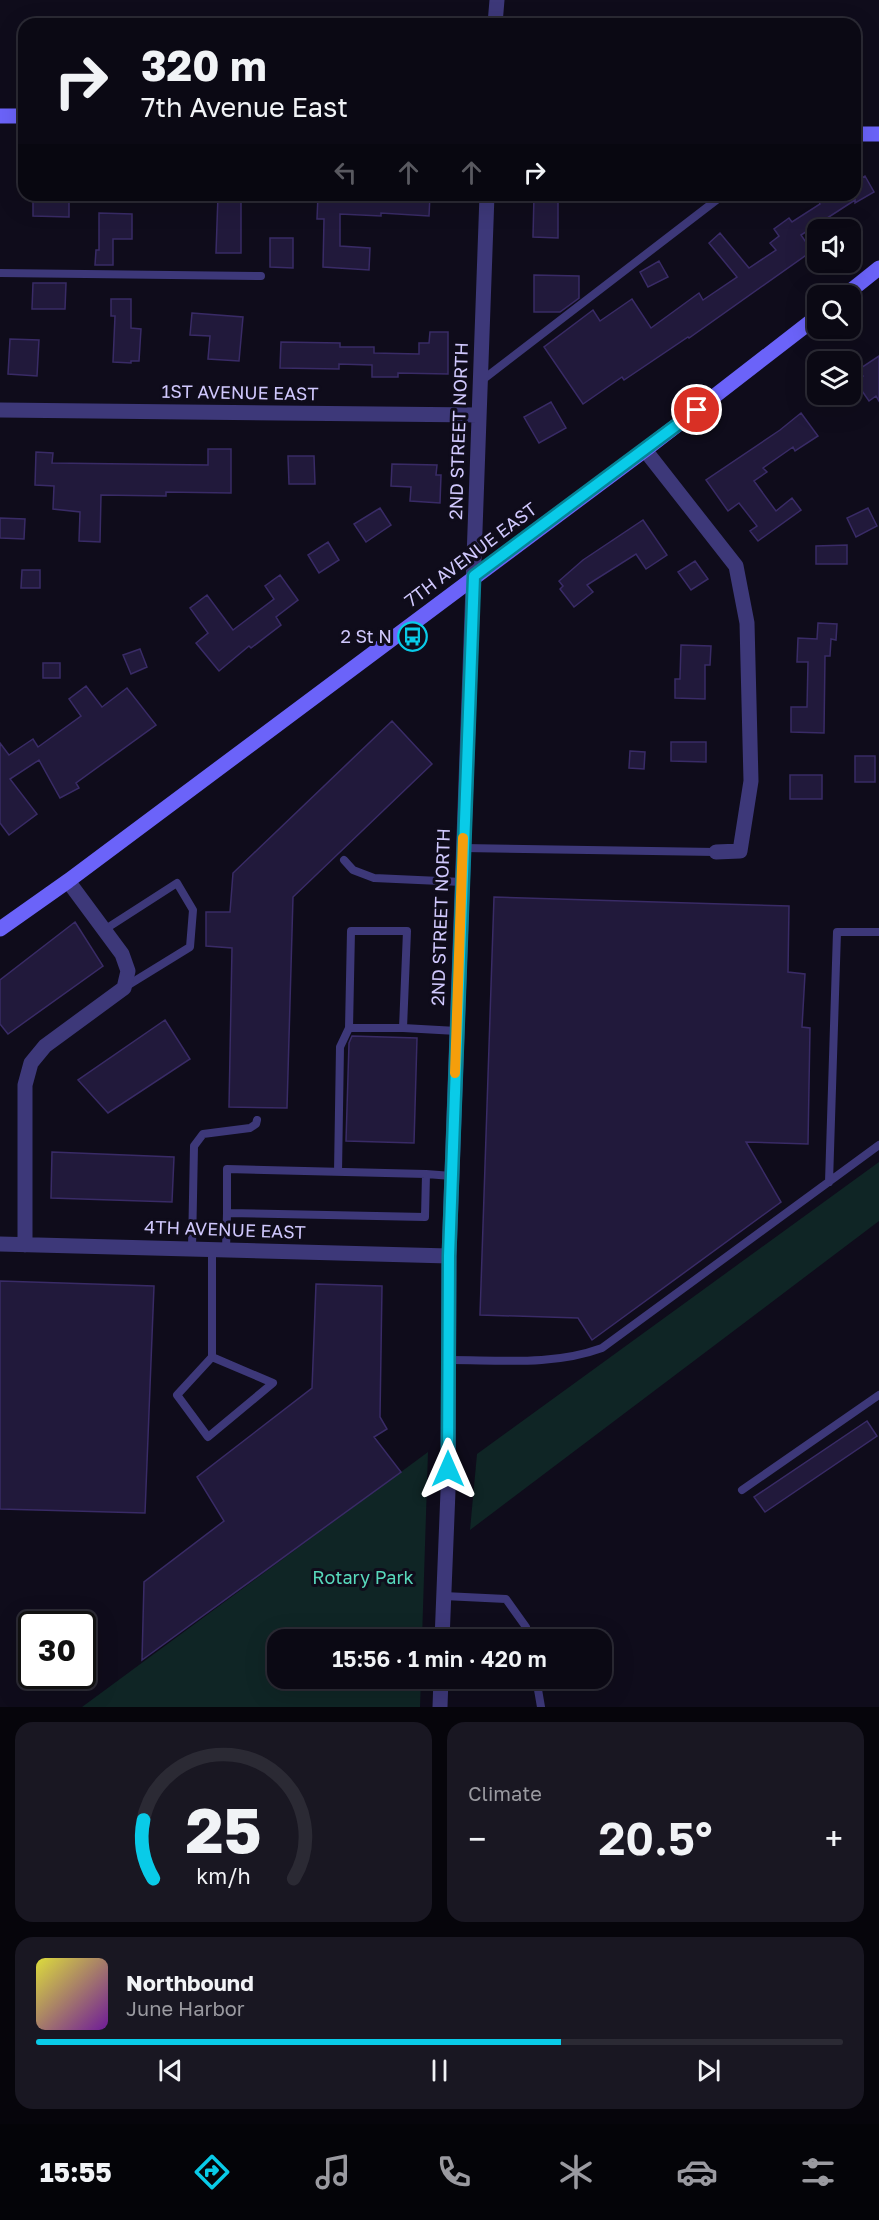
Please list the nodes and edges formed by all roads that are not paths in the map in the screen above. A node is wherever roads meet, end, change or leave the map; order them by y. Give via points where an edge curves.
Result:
1 (497, 0) edge
2 (496, 18) edge
3 (0, 116) edge
4 (18, 116) edge
5 (861, 134) edge
6 (879, 134) edge
7 (487, 201) edge
8 (715, 201) edge
9 (879, 268) edge
10 (0, 273) edge
11 (261, 276) dead end
12 (858, 285) edge
13 (807, 325) edge
14 (481, 382) junction
15 (0, 410) edge
16 (479, 415) junction
17 (645, 450) junction
18 (474, 576) junction
19 (463, 848) junction
20 (716, 852) joint
21 (344, 860) dead end
22 (68, 881) junction
23 (462, 882) junction
24 (0, 929) edge
25 (104, 930) junction
26 (879, 932) edge
27 (124, 988) junction
28 (349, 1028) junction
29 (403, 1028) junction
30 (457, 1031) junction
31 (257, 1120) dead end
32 (879, 1145) edge
33 (338, 1172) junction
34 (426, 1174) junction
35 (452, 1176) junction
36 (829, 1182) junction
37 (227, 1213) junction
38 (0, 1244) edge
39 (25, 1245) junction
40 (192, 1248) junction
41 (219, 1250) junction
42 (449, 1256) junction
43 (212, 1357) junction
44 (448, 1360) junction
45 (879, 1395) edge
46 (742, 1490) dead end
47 (444, 1596) junction
48 (442, 1629) edge
49 (526, 1629) edge
50 (441, 1689) edge
51 (538, 1689) edge
52 (440, 1707) edge
53 (541, 1707) edge

1 - 2 street
3 - 4 street
5 - 6 street
7 - 14 street, 2ND STREET NORTH
8 - 14 lane
9 - 12 street
10 - 11 lane
13 - 17 street, 7TH AVENUE EAST
14 - 16 street, 2ND STREET NORTH
15 - 16 street, 1ST AVENUE EAST
16 - 18 street, 2ND STREET NORTH
17 - 18 street, 7TH AVENUE EAST
17 - 20 street via 736,566 747,623 751,780 740,851
18 - 19 street, 2ND STREET NORTH
18 - 22 street, 7TH AVENUE EAST
19 - 20 lane
19 - 23 street, 2ND STREET NORTH
21 - 23 lane via 353,870 374,878
22 - 24 street, 7TH AVENUE EAST
22 - 25 street
23 - 30 street, 2ND STREET NORTH
25 - 27 street via 122,954 128,971
25 - 27 lane via 177,883 193,910 190,947
26 - 36 lane via 837,932
27 - 39 street via 45,1046 32,1063 25,1085
28 - 29 lane
28 - 29 lane via 351,931 407,931
28 - 33 lane via 340,1047
29 - 30 lane
30 - 35 street, 2ND STREET NORTH
31 - 40 lane via 250,1128 203,1134 194,1146
32 - 36 lane
33 - 34 lane
33 - 37 lane via 227,1169
34 - 35 lane
34 - 37 lane via 425,1217
35 - 42 street, 2ND STREET NORTH
36 - 44 lane via 602,1348 585,1355 529,1362
37 - 41 lane
38 - 39 street, 4TH AVENUE EAST
39 - 40 street, 4TH AVENUE EAST
40 - 41 street, 4TH AVENUE EAST
41 - 42 street, 4TH AVENUE EAST
41 - 43 lane
42 - 44 street, 2ND STREET NORTH
43 - 43 lane via 177,1395 208,1437 273,1383
44 - 47 street, 2ND STREET NORTH
45 - 46 lane
47 - 48 street, 2ND STREET NORTH
47 - 49 lane via 506,1599
50 - 52 street
51 - 53 lane

